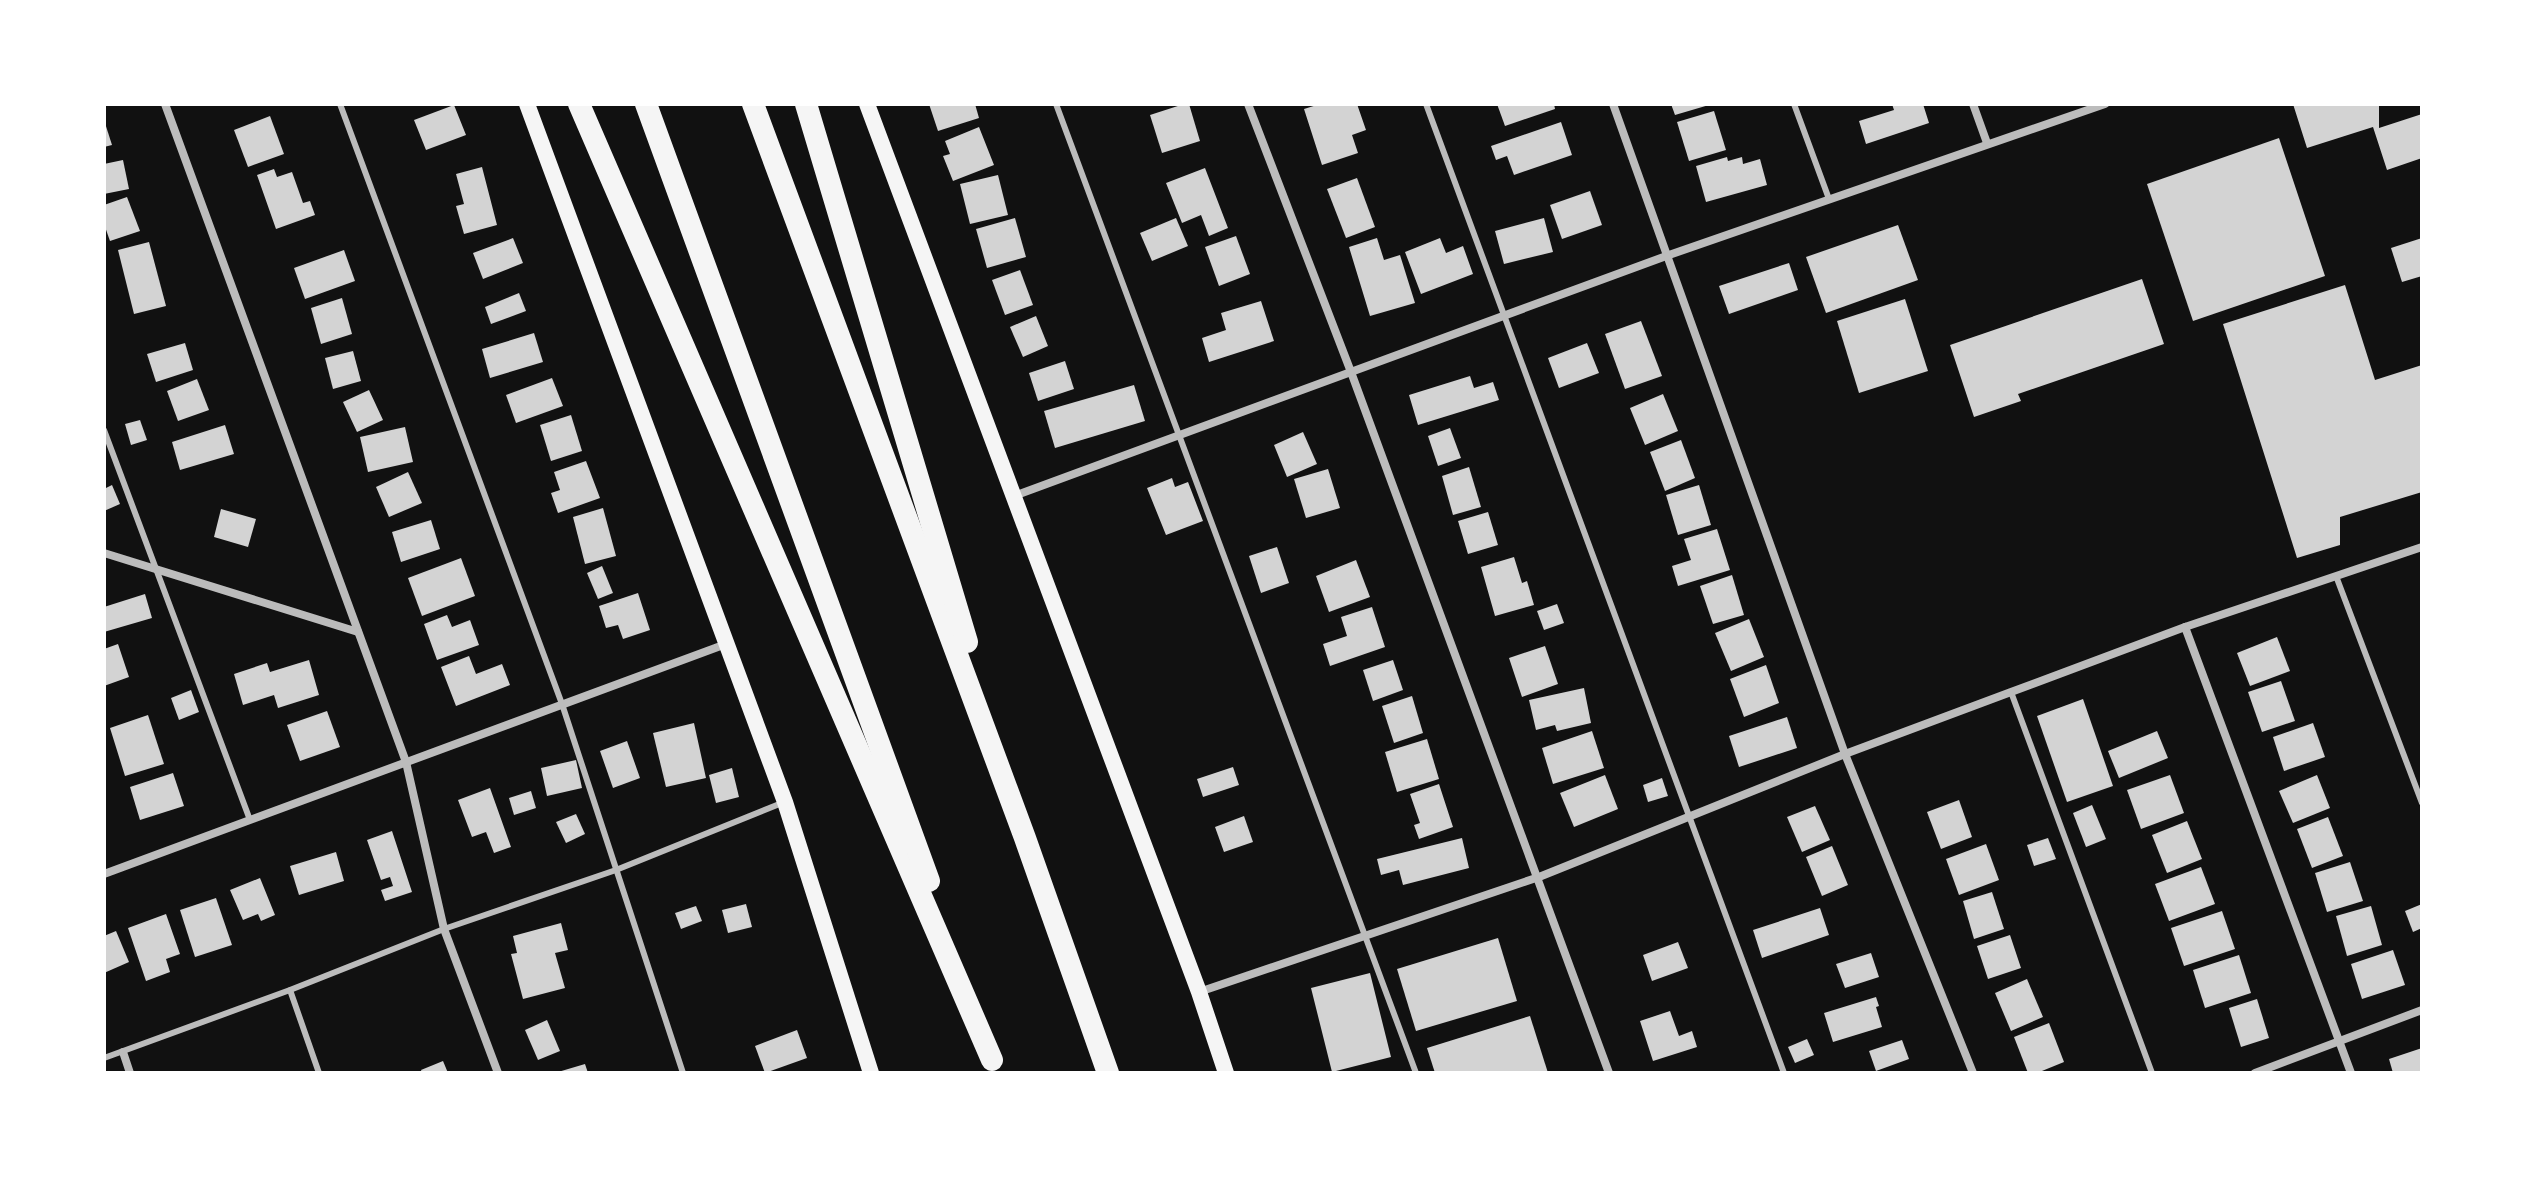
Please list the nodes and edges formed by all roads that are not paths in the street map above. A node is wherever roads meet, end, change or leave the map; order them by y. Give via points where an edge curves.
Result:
1 (165, 104) edge
2 (340, 104) edge
3 (527, 104) edge
4 (579, 104) edge
5 (646, 104) edge
6 (753, 104) edge
7 (806, 104) edge
8 (867, 104) edge
9 (1056, 104) edge
10 (1248, 104) edge
11 (1426, 104) edge
12 (1613, 104) edge
13 (1794, 104) edge
14 (1973, 104) edge
15 (2105, 104) edge
16 (1987, 143) junction
17 (1829, 199) junction
18 (1669, 255) junction
19 (1504, 316) junction
20 (1351, 372) junction
21 (104, 430) edge
22 (1179, 435) junction
23 (1013, 496) junction
24 (2422, 547) edge
25 (104, 553) edge
26 (155, 569) junction
27 (2336, 576) junction
28 (2185, 627) junction
29 (358, 632) junction
30 (726, 644) junction
31 (2011, 692) junction
32 (562, 704) junction
33 (1845, 754) junction
34 (406, 762) junction
35 (785, 802) junction
36 (2422, 803) edge
37 (1689, 817) junction
38 (250, 820) junction
39 (1025, 838) junction
40 (616, 870) junction
41 (104, 874) edge
42 (1539, 877) junction
43 (444, 929) junction
44 (1365, 937) junction
45 (290, 990) junction
46 (1199, 992) junction
47 (2422, 1010) edge
48 (2339, 1041) junction
49 (123, 1052) junction
50 (104, 1058) edge
51 (995, 1066) edge
52 (130, 1073) edge
53 (319, 1073) edge
54 (498, 1073) edge
55 (683, 1073) edge
56 (871, 1073) edge
57 (1108, 1073) edge
58 (1226, 1073) edge
59 (1416, 1073) edge
60 (1609, 1073) edge
61 (1784, 1073) edge
62 (1973, 1073) edge
63 (2152, 1073) edge
64 (2255, 1073) edge
65 (2351, 1073) edge

1 - 29 street
2 - 32 lane
3 - 30 main road
4 - 51 highway
5 - 51 highway
6 - 39 highway
7 - 39 highway
8 - 23 main road
9 - 22 lane
10 - 20 street
11 - 19 lane
12 - 18 street
13 - 17 lane
14 - 16 street
15 - 16 street
16 - 17 street
17 - 18 street
18 - 19 street
18 - 33 street
19 - 20 street
19 - 37 lane
20 - 22 street
20 - 42 street
21 - 26 lane
22 - 23 street
22 - 44 lane
23 - 46 main road
24 - 27 street
25 - 26 street
26 - 29 street
26 - 38 lane
27 - 28 street
27 - 36 lane
28 - 31 street
28 - 48 street
29 - 34 street
30 - 32 street
30 - 35 main road
31 - 33 street
31 - 63 lane
32 - 34 street
32 - 40 lane
33 - 37 street
33 - 62 street
34 - 38 street
34 - 43 street
35 - 40 lane
35 - 56 main road
37 - 42 street
37 - 61 lane
38 - 41 street
39 - 57 highway
40 - 43 lane
40 - 55 lane
42 - 44 street
42 - 60 street
43 - 45 lane
43 - 54 street
44 - 46 street
44 - 59 lane
45 - 49 lane
45 - 53 lane
46 - 58 main road
47 - 48 street
48 - 64 street
48 - 65 street
49 - 50 lane
49 - 52 street

